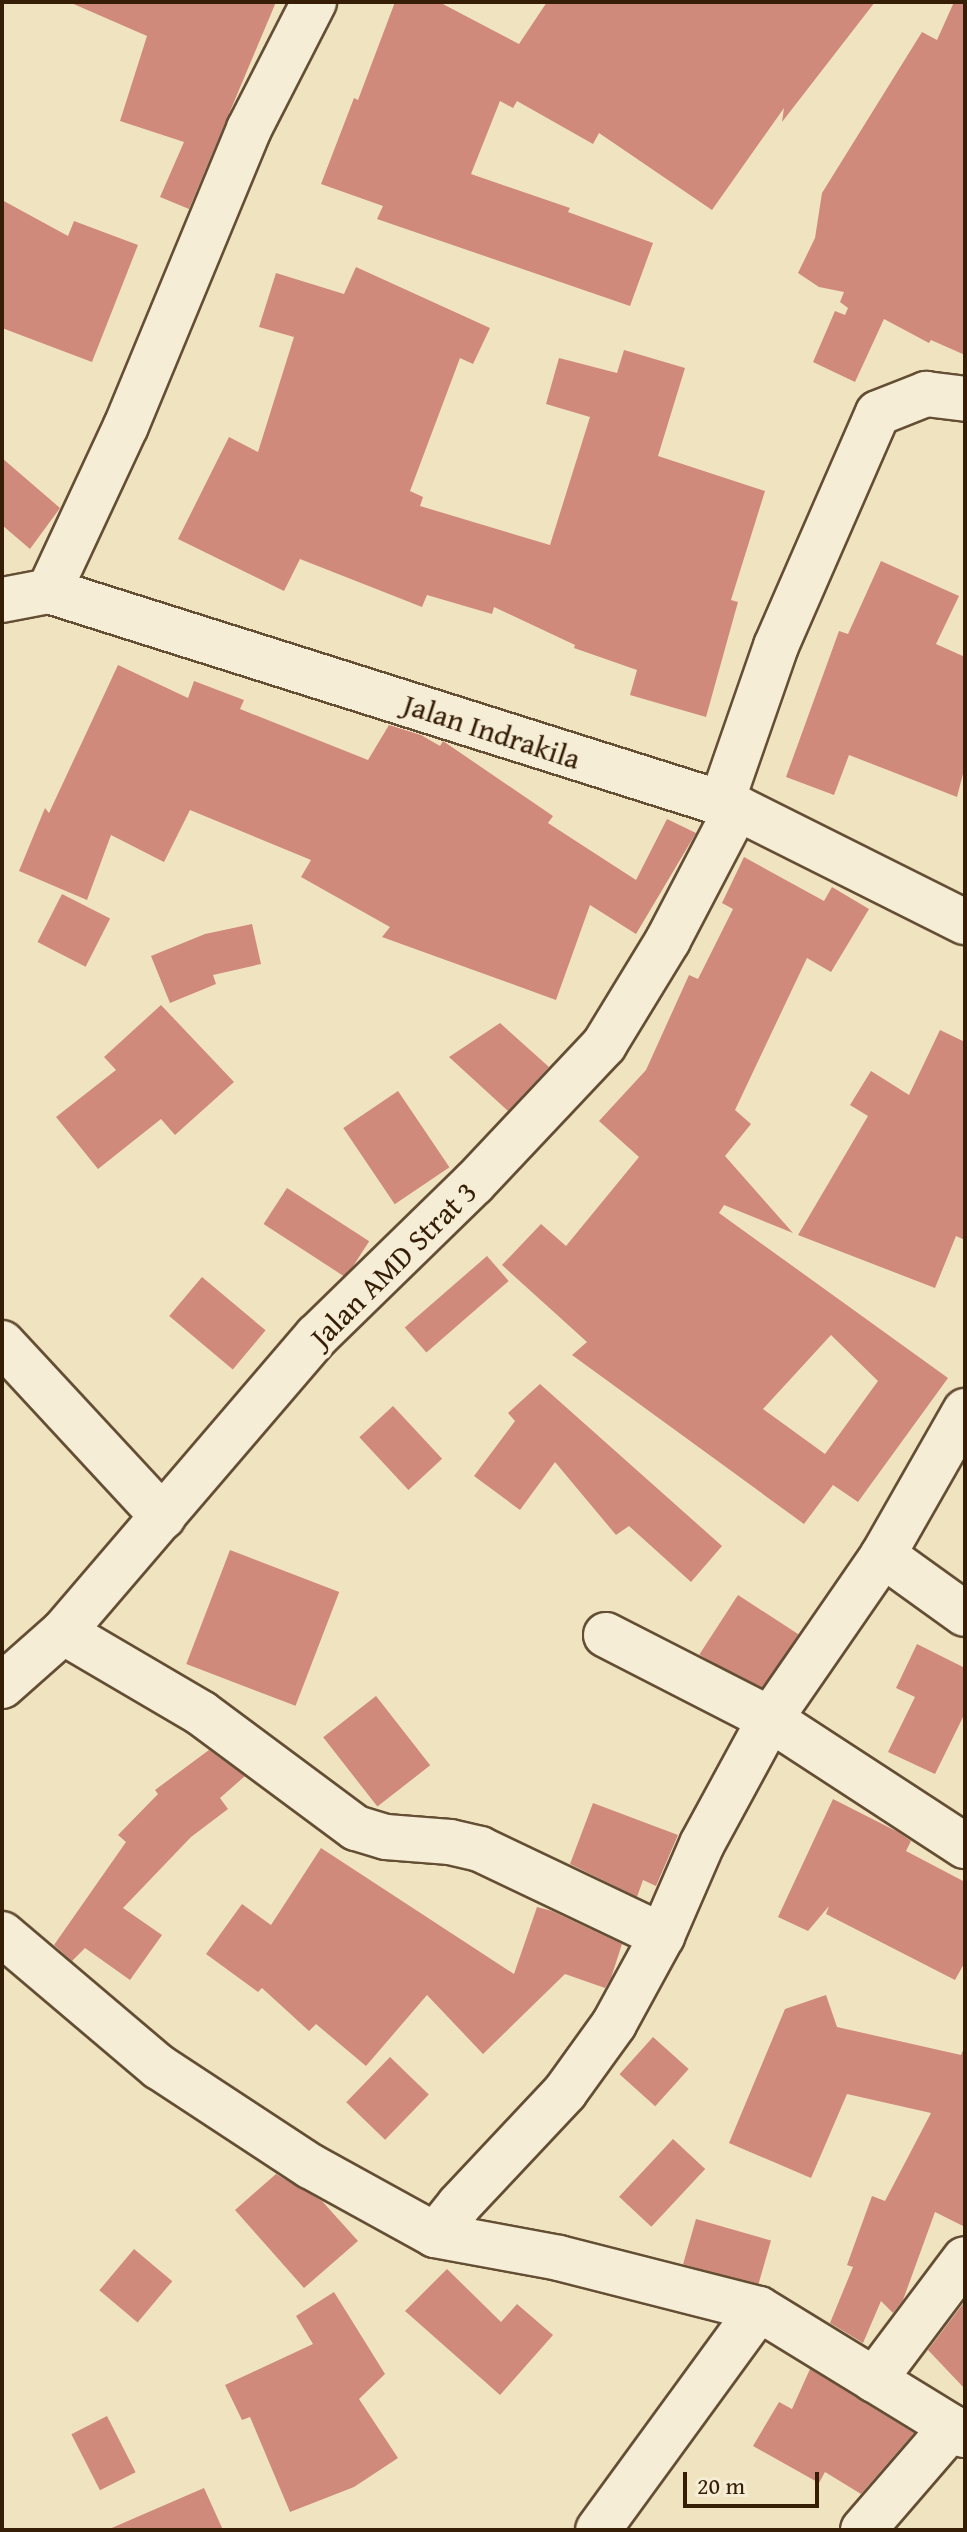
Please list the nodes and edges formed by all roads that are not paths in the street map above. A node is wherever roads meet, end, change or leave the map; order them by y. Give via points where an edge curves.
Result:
1 (314, 2) edge
2 (965, 399) edge
3 (49, 591) junction
4 (2, 600) edge
5 (729, 806) junction
6 (965, 922) edge
7 (2, 1343) edge
8 (965, 1411) edge
9 (163, 1517) junction
10 (883, 1555) junction
11 (965, 1614) edge
12 (63, 1632) junction
13 (606, 1635) dead end
14 (2, 1686) edge
15 (770, 1719) junction
16 (965, 1846) edge
17 (2, 1934) edge
18 (662, 1936) junction
19 (435, 2235) junction
20 (965, 2259) edge
21 (759, 2309) junction
22 (874, 2380) junction
23 (958, 2431) edge
24 (598, 2530) edge
25 (863, 2530) edge

1 - 3 street via 249,129 126,426
2 - 5 street, Jalan AMD Strat 3 via 926,394 878,413 776,646
3 - 4 street, Jalan Indrakila
3 - 5 street, Jalan Indrakila
5 - 6 street, Jalan Indrakila
5 - 9 street, Jalan AMD Strat 3 via 668,940 604,1045 474,1183 317,1336
7 - 9 street
8 - 10 street
9 - 12 street, Jalan AMD Strat 3
10 - 11 street
10 - 15 street
12 - 14 street, Jalan AMD Strat 3
12 - 18 street via 201,1713 356,1828 480,1849
13 - 15 street
15 - 16 street
15 - 18 street via 702,1844
17 - 19 street via 159,2067 310,2166
18 - 19 street via 614,2024 565,2092
19 - 21 street via 559,2258
20 - 22 street
21 - 22 street
21 - 24 street
22 - 23 street
23 - 25 street

